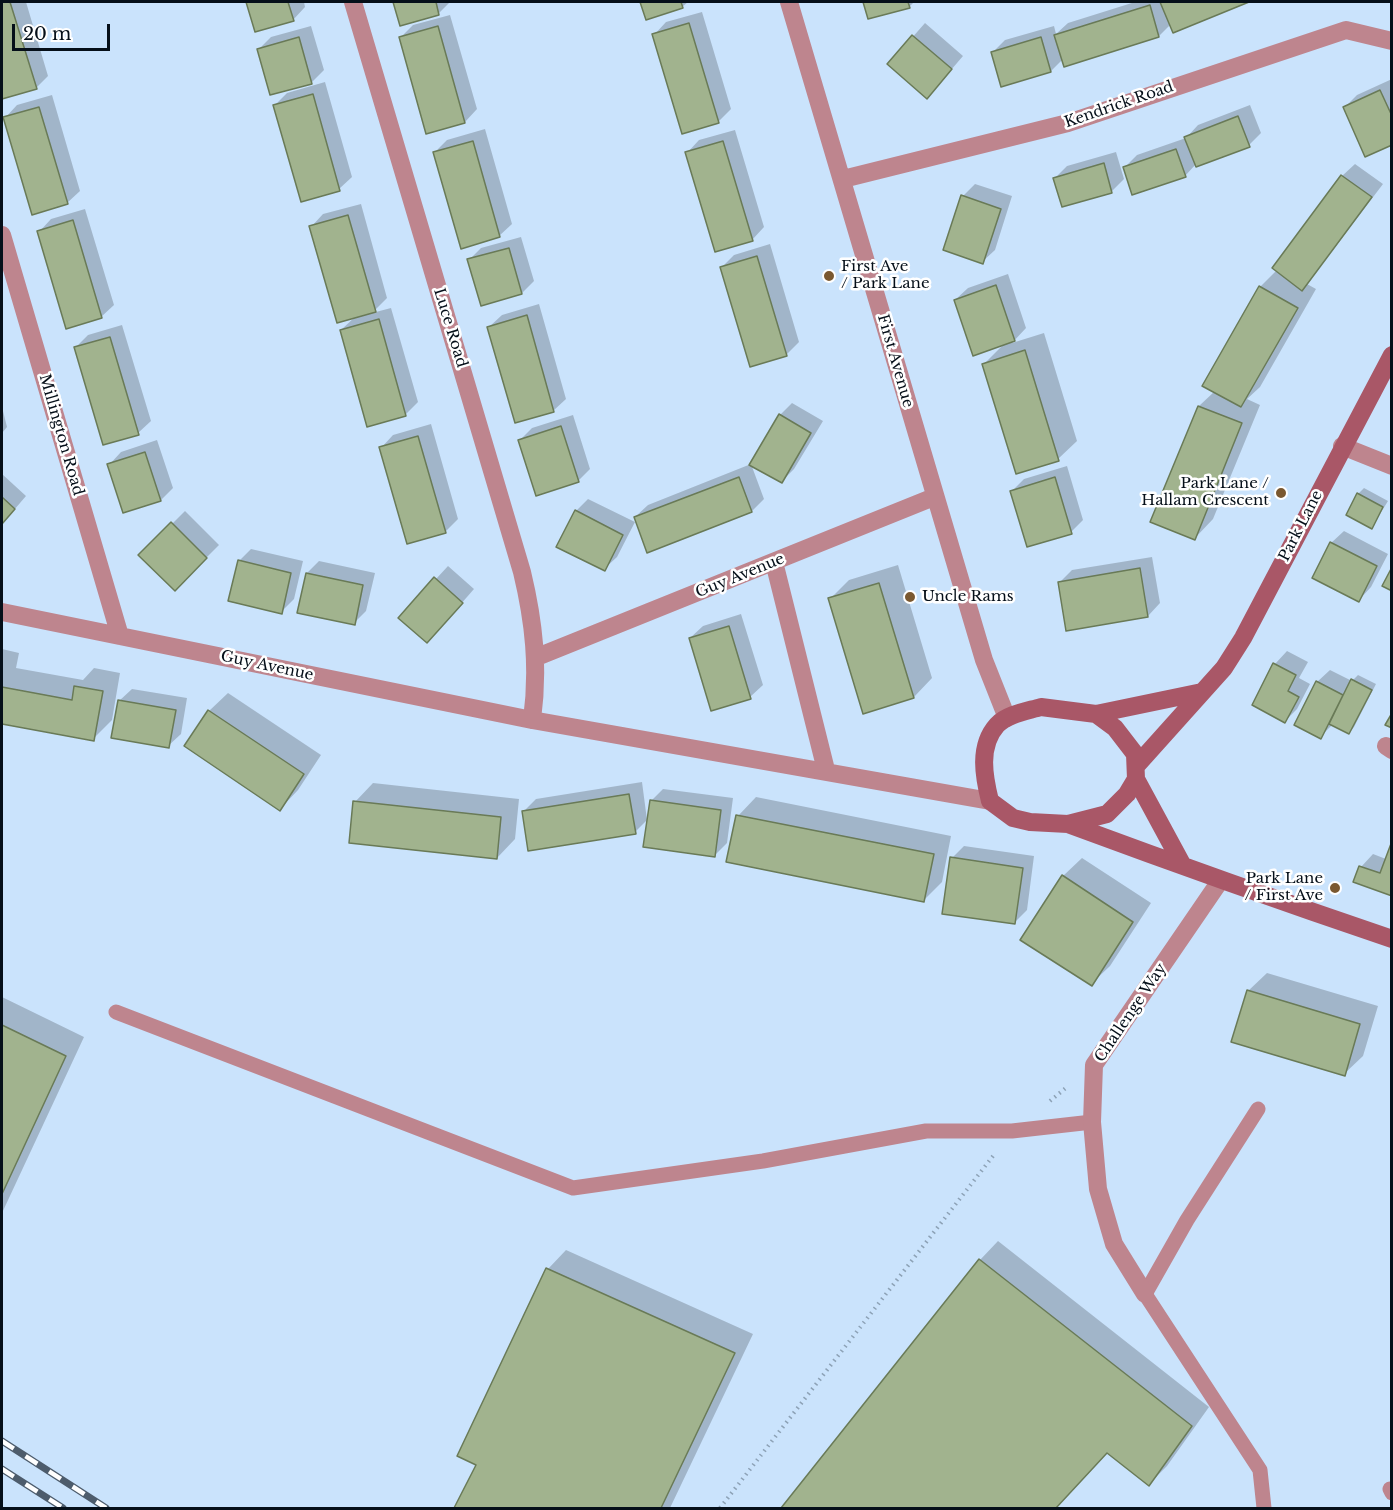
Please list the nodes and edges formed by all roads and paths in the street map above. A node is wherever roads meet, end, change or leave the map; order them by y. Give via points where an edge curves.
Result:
1 (353, 2) edge
2 (789, 2) edge
3 (1392, 41) edge
4 (843, 179) junction
5 (2, 235) edge
6 (1392, 355) edge
7 (1342, 446) junction
8 (1392, 466) edge
9 (934, 497) junction
10 (774, 562) junction
11 (2, 612) edge
12 (120, 636) junction
13 (537, 657) junction
14 (1202, 692) junction
15 (1096, 714) junction
16 (1007, 718) junction
17 (531, 720) junction
18 (826, 770) junction
19 (1137, 772) junction
20 (990, 801) junction
21 (1068, 824) junction
22 (1182, 864) junction
23 (1220, 881) junction
24 (1392, 939) edge
25 (116, 1012) dead end
26 (1094, 1065) junction
27 (1049, 1102) dead end
28 (1258, 1109) dead end
29 (1092, 1122) junction
30 (1012, 1131) junction
31 (1145, 1294) junction
32 (720, 1509) edge
33 (1264, 1509) edge

1 - 13 street, Luce Road via 522,572
2 - 4 street, First Avenue
3 - 4 street, Kendrick Road via 1346,30 1068,123
4 - 9 street, First Avenue
5 - 12 street, Millington Road
6 - 7 street, Park Lane
7 - 8 street
7 - 14 street, Park Lane via 1243,638 1224,668
9 - 10 street, Guy Avenue
9 - 16 street, First Avenue via 984,660
10 - 13 street, Guy Avenue
10 - 18 street
11 - 12 street, Guy Avenue
12 - 17 street, Guy Avenue
13 - 17 street
14 - 15 street
14 - 19 street, Park Lane
15 - 16 street via 1041,707
15 - 19 street via 1115,728 1135,754
16 - 20 street via 997,725 986,750 982,771
17 - 18 street, Guy Avenue
18 - 20 street, Guy Avenue
19 - 21 street via 1127,794 1107,814
19 - 22 street
20 - 21 street via 1012,818
21 - 22 street
22 - 23 street
23 - 24 street
23 - 26 street, Challenge Way
25 - 30 lane via 573,1188 763,1161 926,1131
26 - 27 path
26 - 29 street, Challenge Way
28 - 31 lane
29 - 30 lane
29 - 31 street, Challenge Way via 1098,1189 1114,1244
30 - 32 path
31 - 33 lane via 1260,1470

